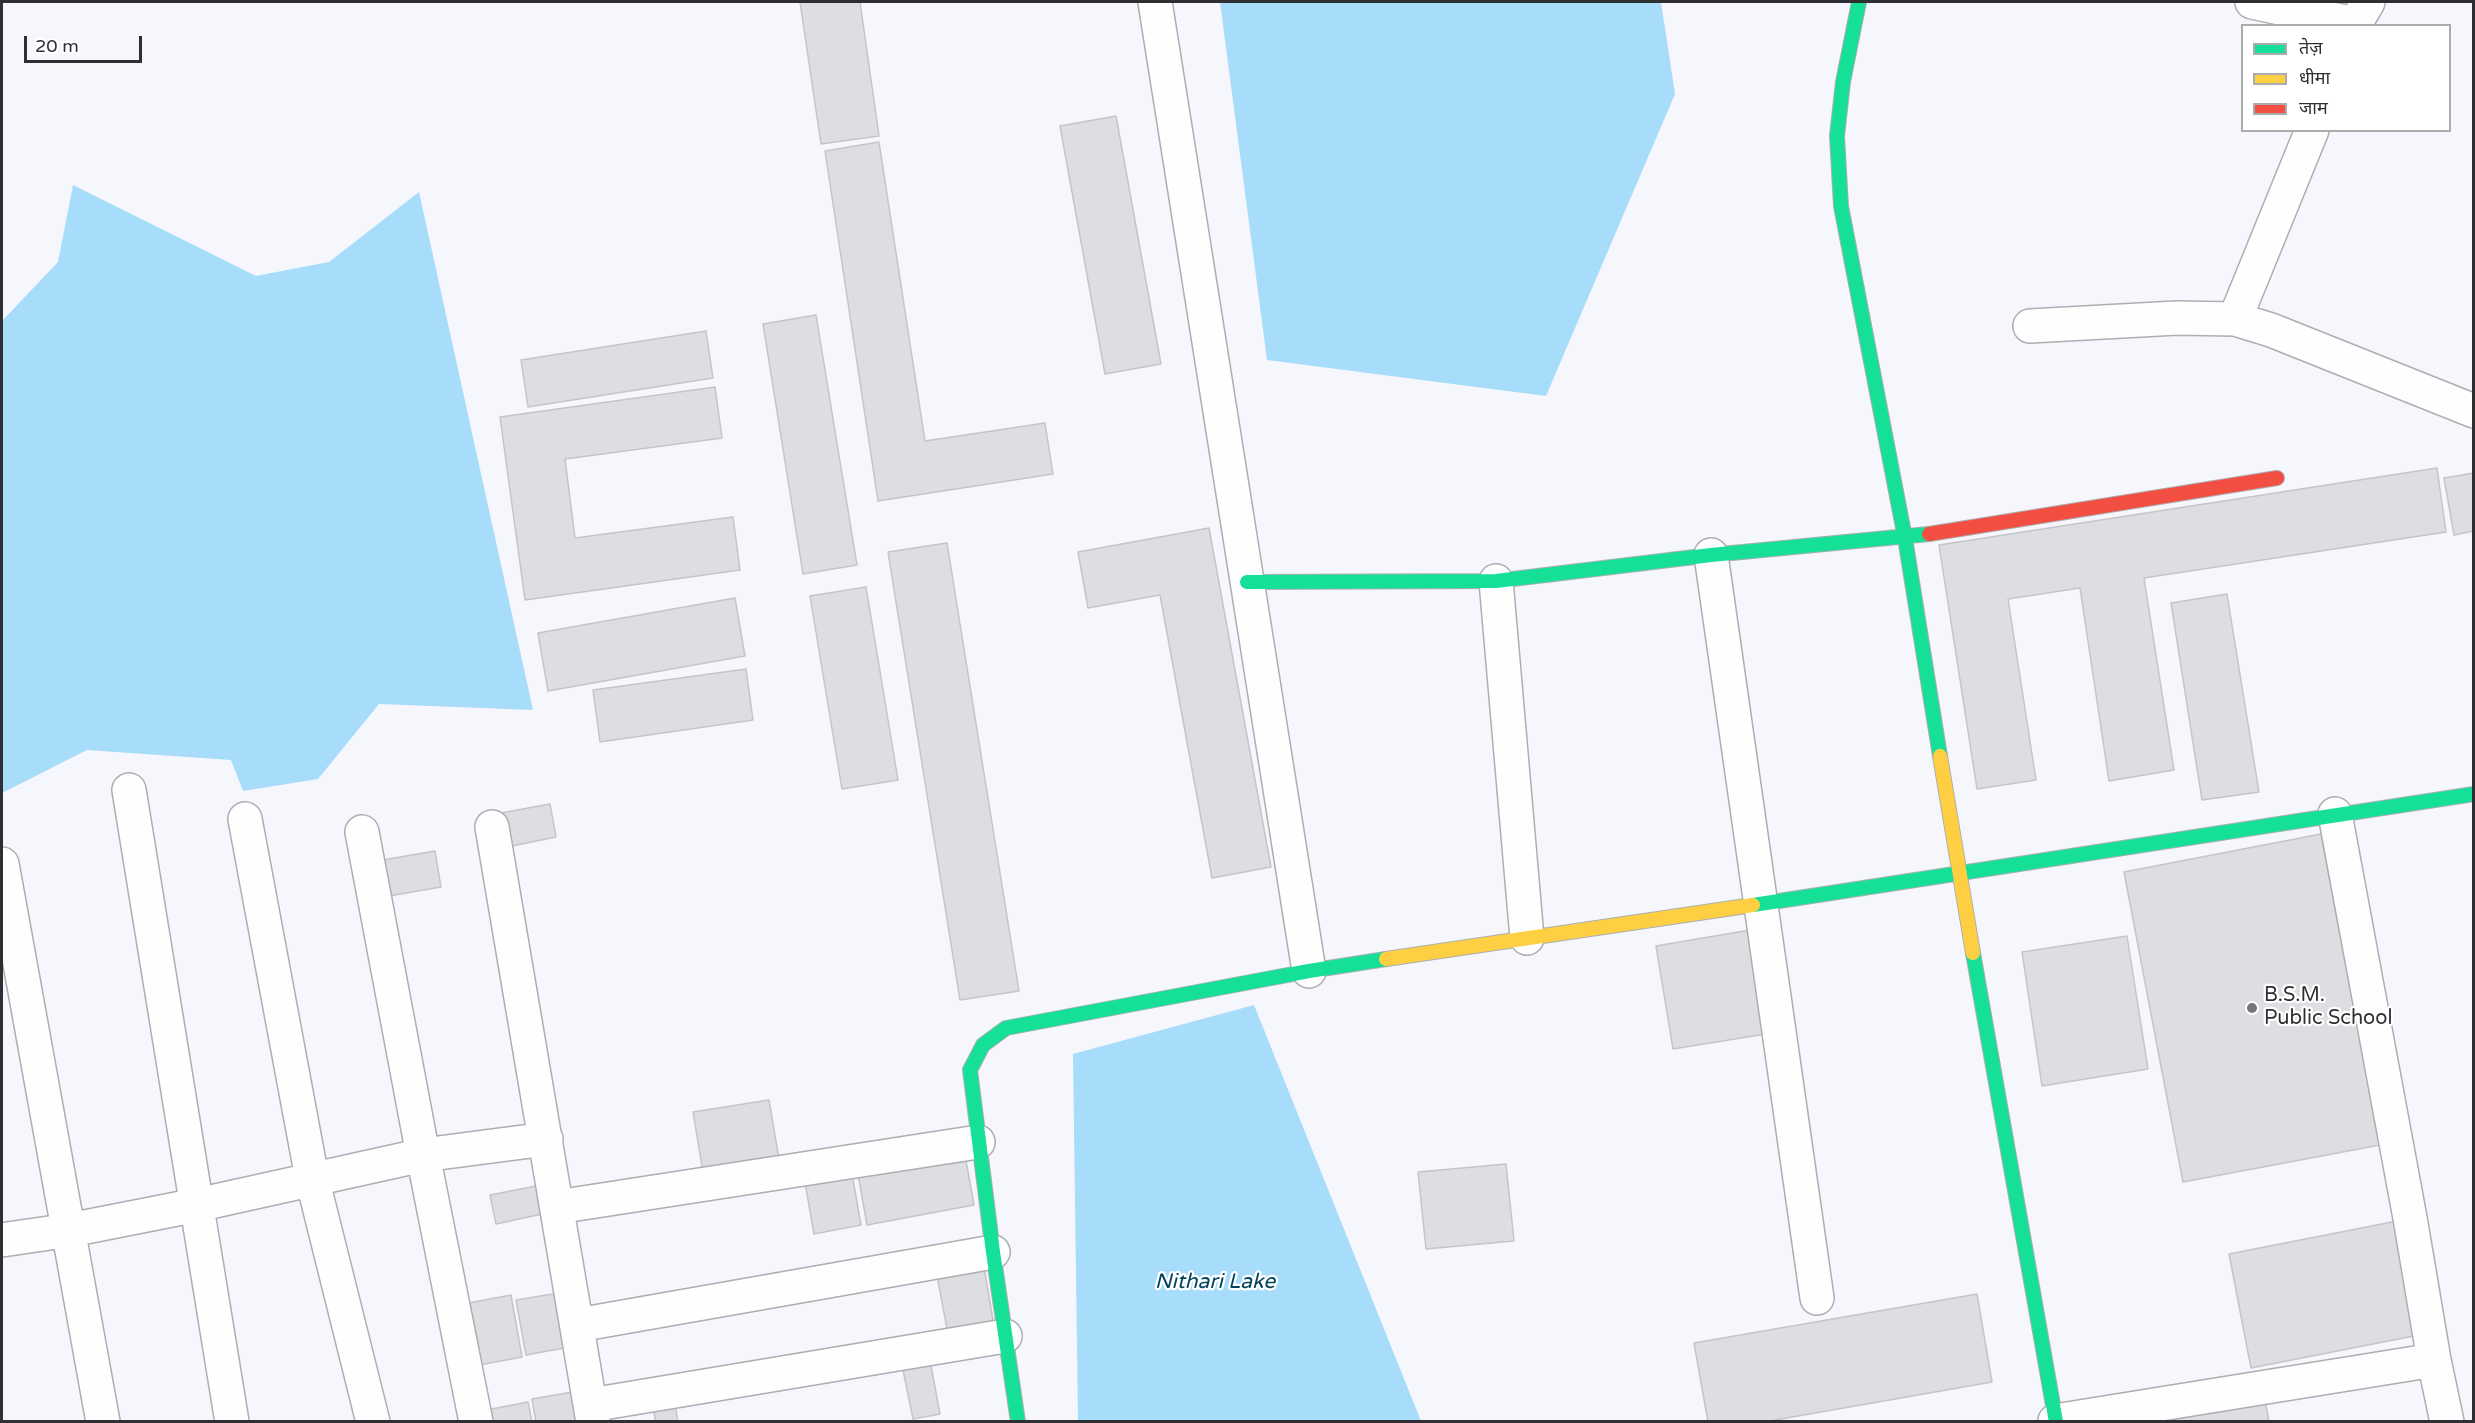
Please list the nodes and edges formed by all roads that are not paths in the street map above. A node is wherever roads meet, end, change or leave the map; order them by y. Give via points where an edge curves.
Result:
1 (1155, 2) edge
2 (1859, 2) edge
3 (2252, 2) edge
4 (2359, 17) edge
5 (2311, 132) edge
6 (2235, 319) junction
7 (2030, 326) dead end
8 (2474, 411) edge
9 (2277, 478) dead end
10 (1905, 538) junction
11 (1711, 555) junction
12 (1496, 581) junction
13 (1247, 582) junction
14 (129, 790) dead end
15 (2474, 794) edge
16 (2336, 814) junction
17 (245, 819) dead end
18 (492, 827) dead end
19 (362, 832) dead end
20 (2, 864) edge
21 (1959, 873) junction
22 (1760, 904) junction
23 (1527, 938) junction
24 (1309, 971) junction
25 (546, 1139) junction
26 (978, 1143) junction
27 (423, 1155) junction
28 (312, 1178) junction
29 (196, 1205) junction
30 (557, 1207) junction
31 (70, 1230) junction
32 (2, 1240) edge
33 (993, 1252) junction
34 (1818, 1298) dead end
35 (578, 1325) junction
36 (1005, 1336) junction
37 (2434, 1360) junction
38 (592, 1413) edge
39 (2056, 1421) edge
40 (103, 1422) edge
41 (232, 1422) edge
42 (373, 1422) edge
43 (477, 1422) edge
44 (1018, 1422) edge
45 (2447, 1422) edge

1 - 13 street
2 - 10 street via 1837,136 1841,206
3 - 4 street
5 - 6 street
6 - 7 street
6 - 8 street
9 - 10 street
10 - 11 street
10 - 21 street
11 - 12 street
11 - 22 street
12 - 13 street
12 - 23 street
13 - 24 street
14 - 29 street
15 - 16 street
16 - 21 street
16 - 37 street
17 - 28 street
18 - 25 street
19 - 27 street
20 - 31 street
21 - 22 street
21 - 39 street
22 - 23 street
22 - 34 street
23 - 24 street
24 - 26 street via 1006,1028 986,1040 976,1052 970,1070
25 - 27 street
25 - 30 street
26 - 30 street
26 - 33 street
27 - 28 street
27 - 43 street
28 - 29 street
28 - 42 street
29 - 31 street
29 - 41 street
30 - 35 street
31 - 32 street
31 - 40 street
33 - 35 street
33 - 36 street
35 - 38 street
36 - 38 street
36 - 44 street
37 - 39 street
37 - 45 street

